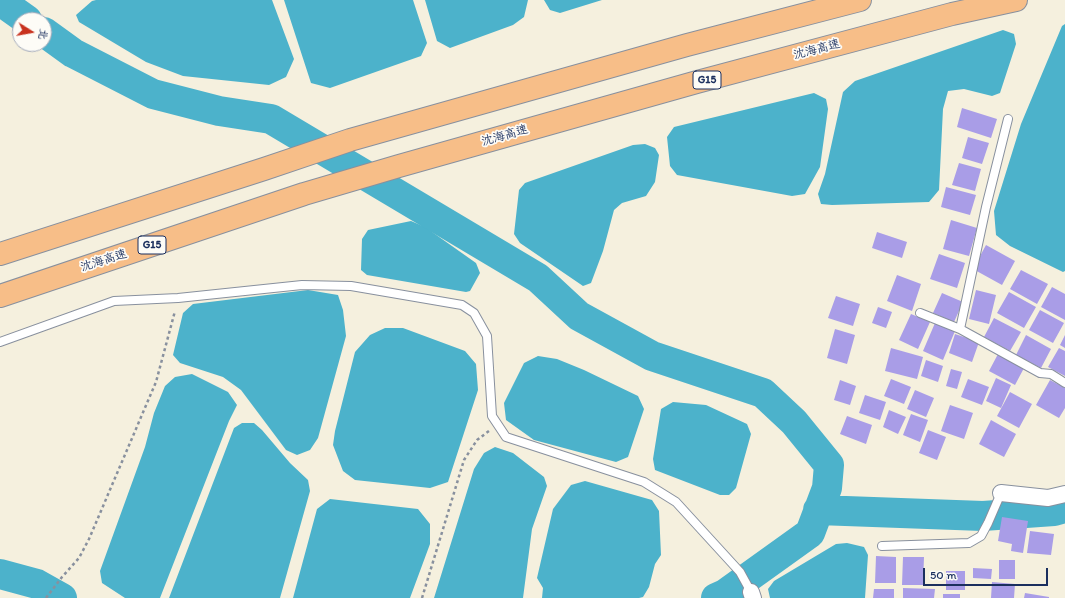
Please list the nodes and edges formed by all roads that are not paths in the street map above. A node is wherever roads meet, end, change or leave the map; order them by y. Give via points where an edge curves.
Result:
1 (860, 0) edge
2 (1016, 0) edge
3 (1008, 119) dead end
4 (0, 254) edge
5 (0, 296) edge
6 (920, 313) dead end
7 (960, 329) junction
8 (0, 342) edge
9 (1065, 383) edge
10 (1065, 494) edge
11 (998, 499) joint
12 (882, 546) dead end
13 (752, 595) edge

1 - 4 highway via 687,45 350,140
2 - 5 highway, 沈海高速 / G15 via 944,16 705,80 399,166 304,194
3 - 7 lane
6 - 7 lane
7 - 9 lane via 1040,373 1051,374
8 - 13 lane via 114,301 178,298 302,285 351,286 462,305 474,313 487,336 492,416 506,437 644,482 676,502 740,572
10 - 11 street via 1048,498
11 - 12 lane via 981,536 969,543

